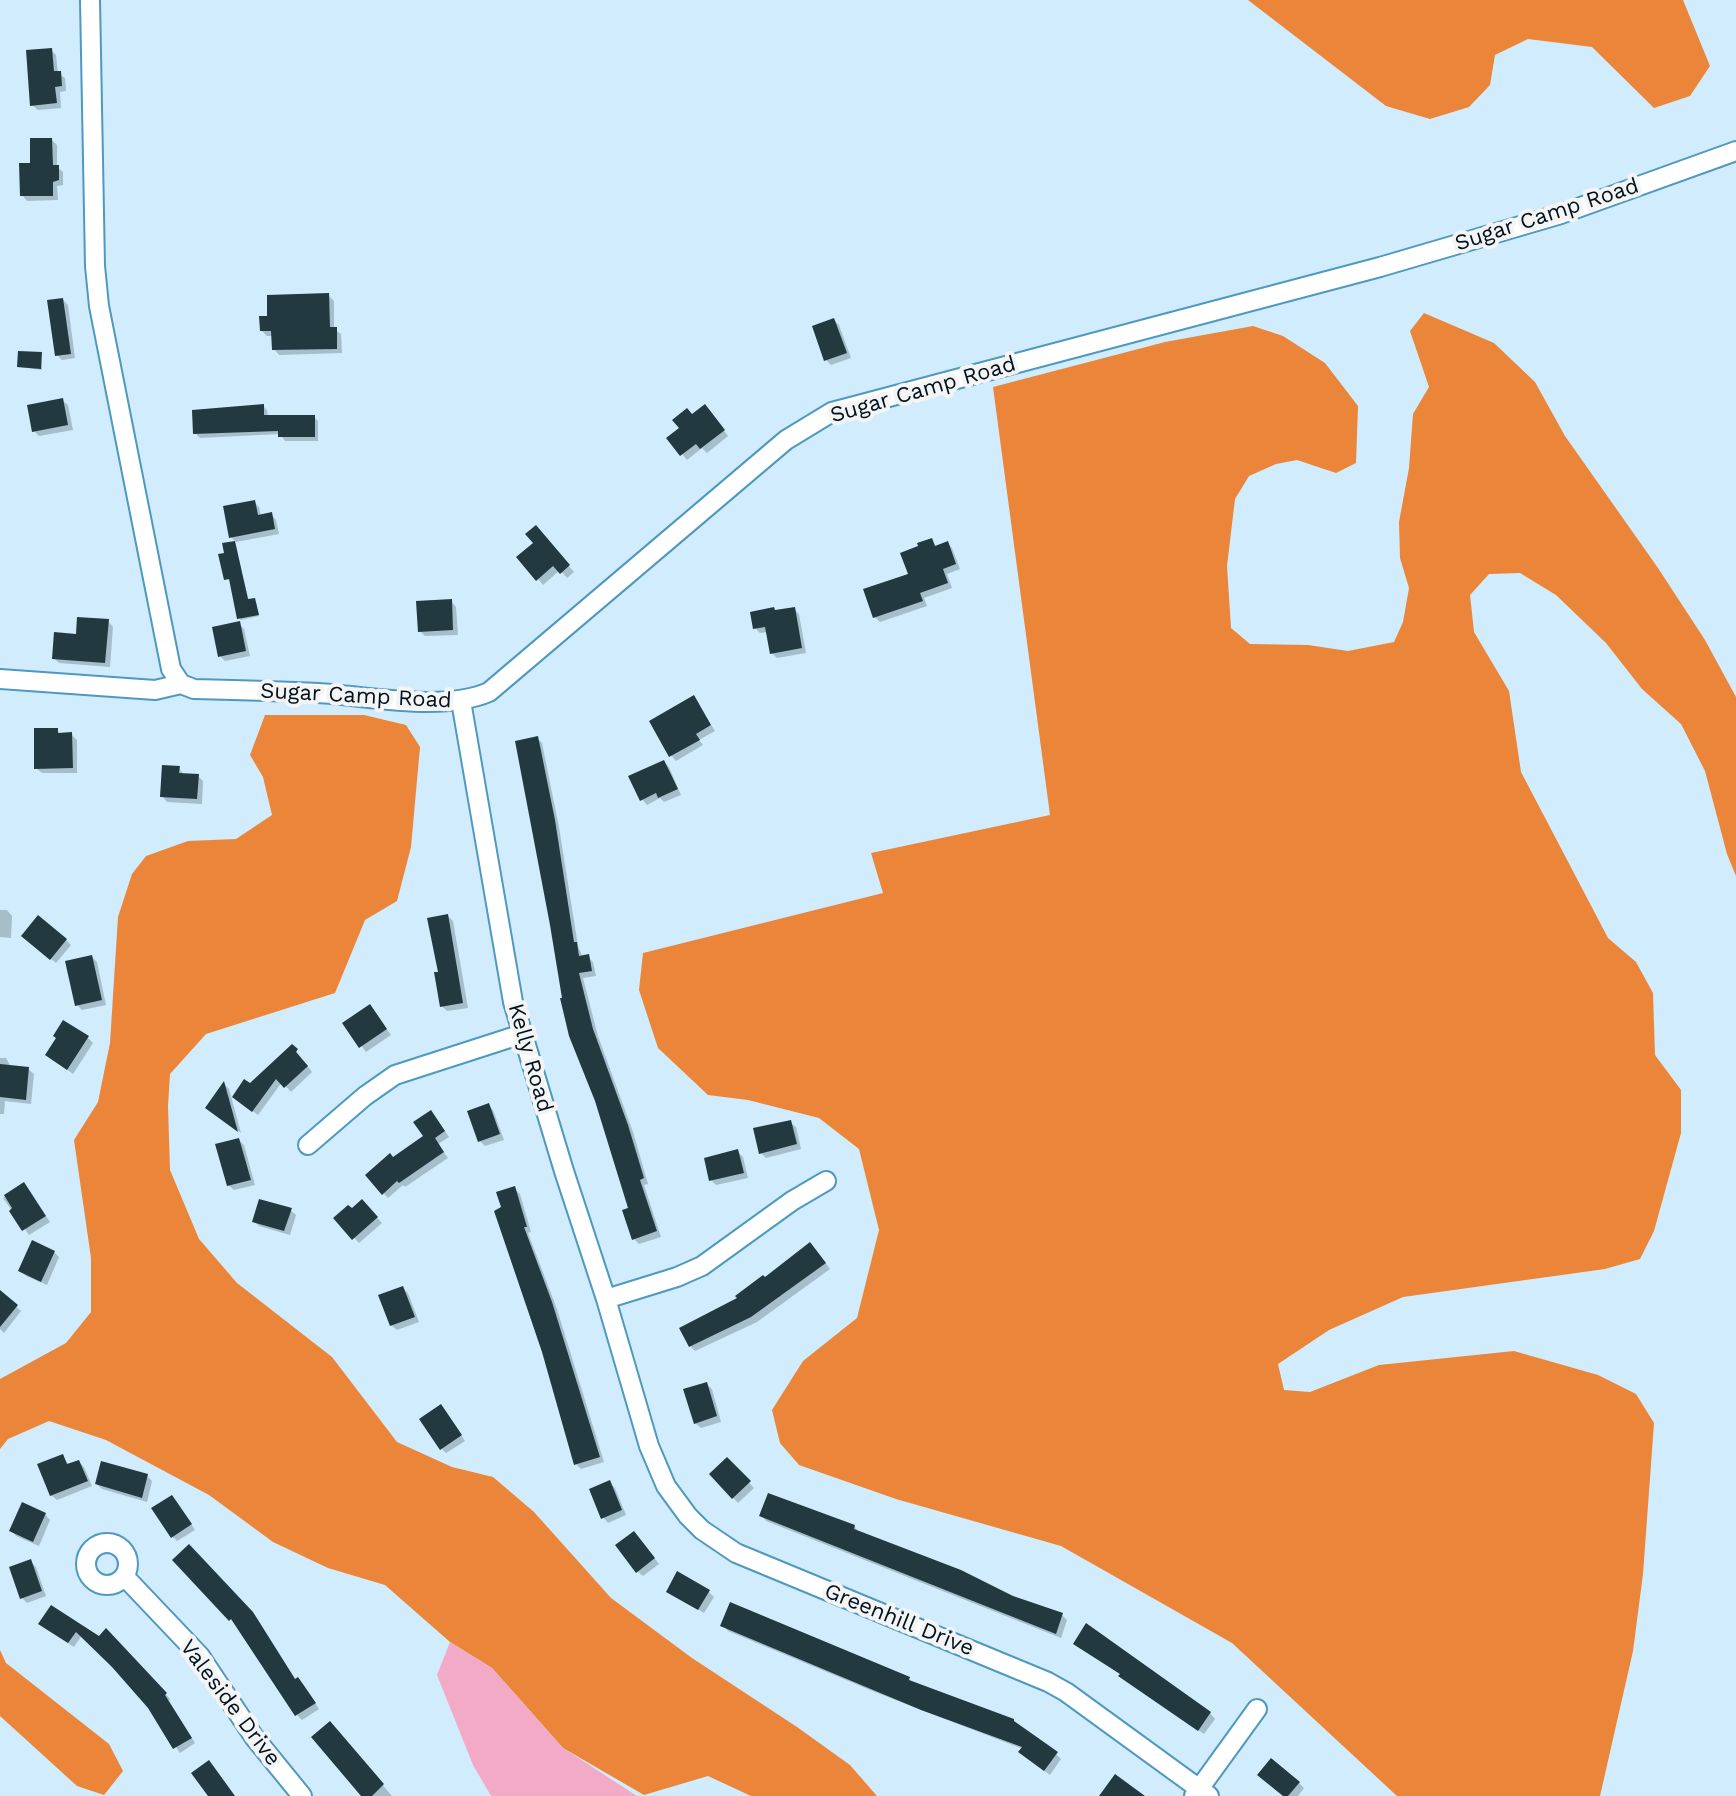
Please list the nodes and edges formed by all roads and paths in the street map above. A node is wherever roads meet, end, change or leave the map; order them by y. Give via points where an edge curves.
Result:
1 (90, 0) edge
2 (1736, 151) edge
3 (0, 679) edge
4 (181, 684) junction
5 (461, 701) junction
6 (522, 1034) junction
7 (308, 1145) dead end
8 (826, 1181) dead end
9 (606, 1299) junction
10 (637, 1406) joint
11 (124, 1576) dead end
12 (1257, 1709) dead end
13 (1201, 1793) edge
14 (302, 1796) edge

1 - 4 street via 99,306 171,669
2 - 5 street, Sugar Camp Road via 1561,214 1380,267 832,412 786,440 489,692
3 - 4 street, Sugar Camp Road via 155,690
4 - 5 street, Sugar Camp Road via 194,689
5 - 6 street, Kelly Road
6 - 7 street via 395,1075
6 - 9 street, Kelly Road
8 - 9 street via 702,1266
9 - 10 street, Kelly Road
10 - 13 street, Greenhill Drive via 666,1486 688,1516 725,1546 1048,1682
11 - 14 street, Valeside Drive via 200,1656 254,1737
12 - 13 street

